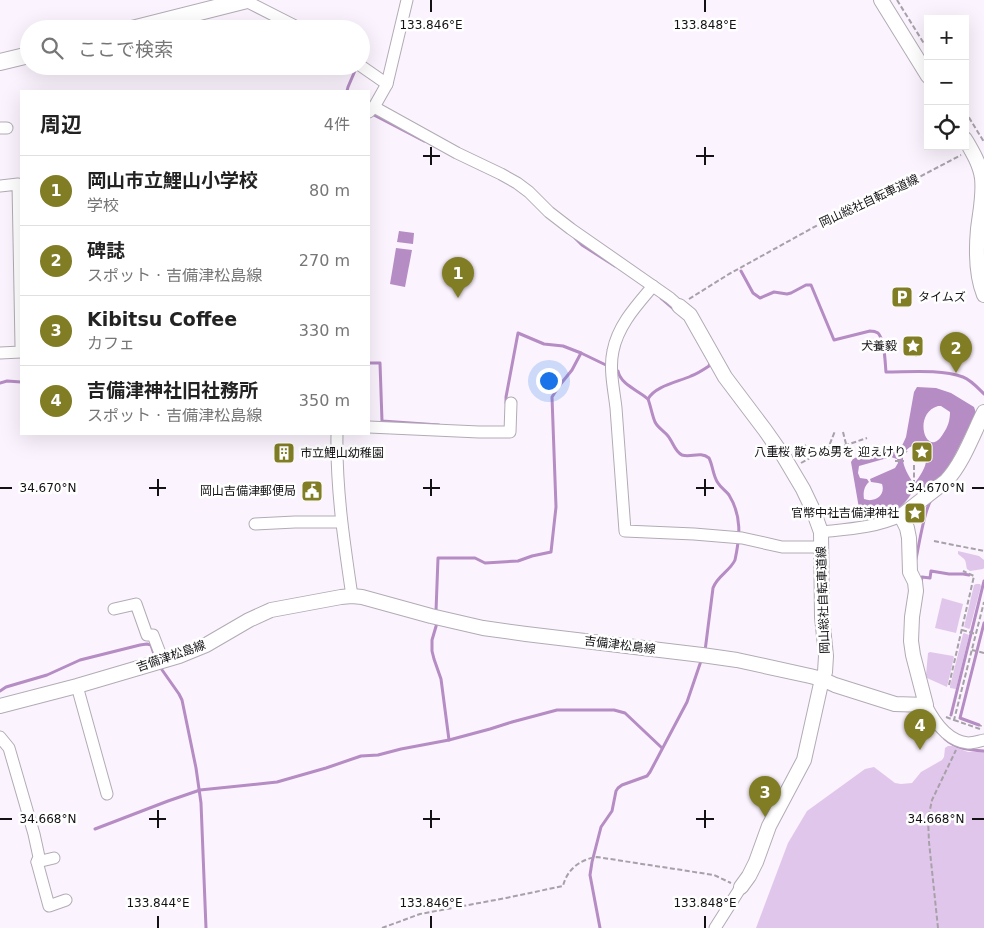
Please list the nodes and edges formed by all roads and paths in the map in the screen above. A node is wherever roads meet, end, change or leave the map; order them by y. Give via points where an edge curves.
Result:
1 (246, 0) edge
2 (407, 0) edge
3 (881, 0) edge
4 (897, 0) edge
5 (167, 20) edge
6 (284, 20) edge
7 (924, 44) edge
8 (20, 57) edge
9 (0, 62) edge
10 (924, 70) edge
11 (370, 72) edge
12 (387, 84) junction
13 (372, 110) edge
14 (969, 117) edge
15 (984, 140) edge
16 (969, 144) edge
17 (969, 146) edge
18 (958, 150) edge
19 (0, 186) edge
20 (983, 190) edge
21 (20, 263) edge
22 (653, 286) junction
23 (984, 295) edge
24 (679, 306) junction
25 (0, 352) edge
26 (20, 352) edge
27 (511, 403) dead end
28 (984, 412) edge
29 (370, 427) edge
30 (835, 431) dead end
31 (843, 432) dead end
32 (337, 435) edge
33 (867, 438) dead end
34 (929, 441) dead end
35 (808, 444) dead end
36 (846, 445) junction
37 (900, 447) dead end
38 (922, 449) dead end
39 (827, 451) junction
40 (907, 452) dead end
41 (823, 453) dead end
42 (784, 458) junction
43 (895, 461) dead end
44 (904, 461) dead end
45 (914, 465) dead end
46 (916, 492) dead end
47 (901, 516) junction
48 (341, 522) junction
49 (255, 524) dead end
50 (821, 532) junction
51 (934, 541) dead end
52 (821, 547) junction
53 (984, 551) edge
54 (963, 571) dead end
55 (352, 596) junction
56 (984, 602) edge
57 (114, 609) dead end
58 (962, 630) junction
59 (976, 634) junction
60 (972, 650) junction
61 (984, 653) edge
62 (163, 661) junction
63 (822, 679) junction
64 (949, 684) dead end
65 (77, 686) junction
66 (0, 705) edge
67 (928, 709) junction
68 (954, 720) junction
69 (981, 725) dead end
70 (0, 737) edge
71 (984, 740) edge
72 (960, 741) junction
73 (107, 794) dead end
74 (54, 858) dead end
75 (37, 862) junction
76 (740, 887) junction
77 (66, 900) dead end
78 (382, 928) edge
79 (715, 928) edge
80 (938, 928) edge

1 - 5 highway
1 - 6 street
2 - 12 street
3 - 10 main road
4 - 7 path
8 - 9 highway
11 - 12 street
12 - 13 street
13 - 22 street via 517,183 571,229
14 - 15 path
15 - 16 path, 岡山総社自転車道線
17 - 20 main road via 978,164
18 - 24 path, 岡山総社自転車道線 via 885,195 845,210 729,274
19 - 21 street via 18,184
20 - 23 main road via 977,249
22 - 24 street
22 - 52 street via 618,334 611,363 625,531 742,538 782,547
24 - 42 main road, 岡山総社自転車道線 via 690,315 725,377
25 - 26 street
27 - 29 street via 510,432
28 - 47 main road via 952,475
30 - 39 path
31 - 36 path
32 - 48 street
33 - 36 path
34 - 38 path
35 - 42 path
36 - 39 path
37 - 40 path
39 - 41 path
42 - 50 main road, 岡山総社自転車道線 via 803,489
43 - 44 path
45 - 46 path
47 - 50 street via 873,526
47 - 67 main road via 907,528 910,572 916,591 911,641
48 - 49 street
48 - 55 street
50 - 52 main road, 岡山総社自転車道線
51 - 53 path
52 - 63 main road, 岡山総社自転車道線 via 826,656 826,672
54 - 58 path via 974,576
55 - 62 main road, 吉備津松島線 via 271,610 206,644
55 - 63 main road, 吉備津松島線 via 483,628 737,660
56 - 59 path
57 - 62 street via 136,604 147,636 153,636
58 - 59 path
58 - 64 path
59 - 60 path
60 - 61 path
60 - 68 path
62 - 65 main road, 吉備津松島線
63 - 67 main road, 吉備津松島線 via 895,704
63 - 76 main road, 岡山総社自転車道線 via 804,760 771,821 749,876
65 - 66 main road, 吉備津松島線
65 - 73 street
67 - 68 path
67 - 72 street via 936,723
68 - 69 path via 980,729
70 - 75 street via 12,757 34,834 39,857
71 - 72 street
72 - 80 path via 932,800 928,819
74 - 75 street
75 - 77 street via 49,906
76 - 78 path via 714,875 597,857 582,860 569,872 563,886 420,914
76 - 79 street

